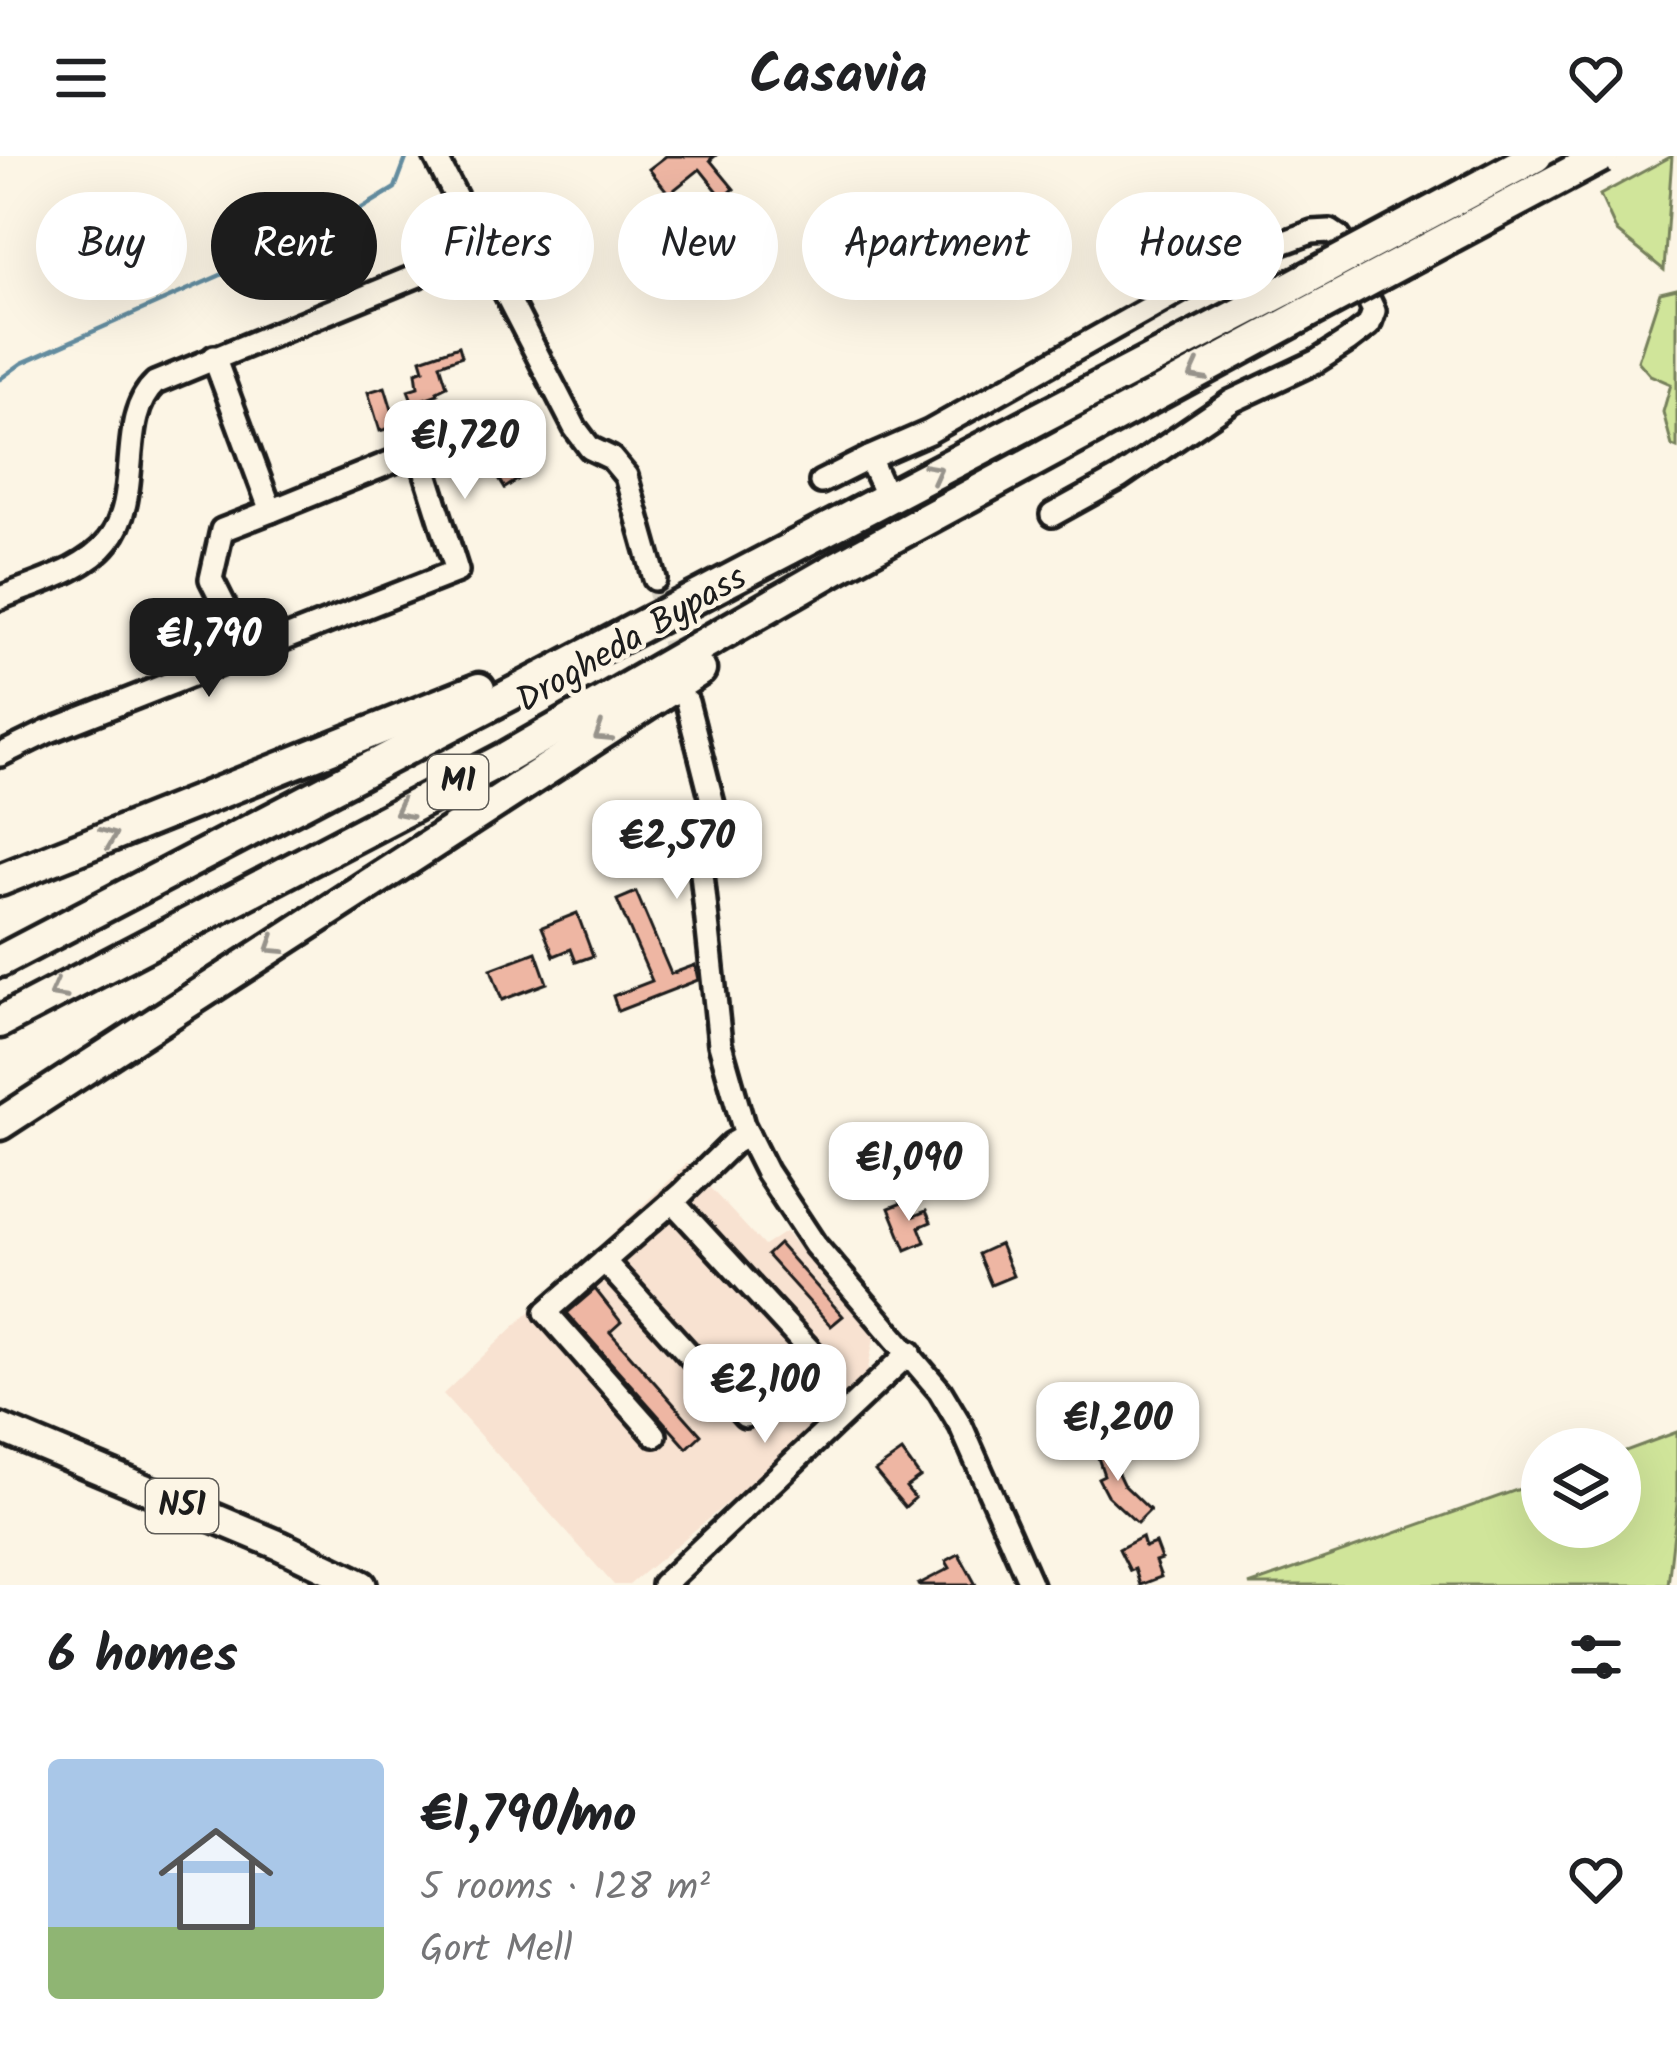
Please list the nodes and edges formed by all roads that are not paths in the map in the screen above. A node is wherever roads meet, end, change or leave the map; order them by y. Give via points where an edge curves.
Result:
1 (435, 156) edge
2 (1536, 156) edge
3 (1602, 156) edge
4 (453, 192) edge
5 (401, 282) edge
6 (508, 300) edge
7 (214, 357) junction
8 (869, 458) junction
9 (821, 482) dead end
10 (887, 497) junction
11 (271, 511) junction
12 (1052, 514) dead end
13 (909, 530) junction
14 (756, 565) junction
15 (655, 579) tunnel mouth
16 (0, 598) edge
17 (248, 653) junction
18 (687, 702) dead end
19 (0, 755) edge
20 (0, 880) edge
21 (0, 961) edge
22 (0, 1022) edge
23 (0, 1124) edge
24 (748, 1136) junction
25 (673, 1201) junction
26 (604, 1261) junction
27 (910, 1352) junction
28 (815, 1356) dead end
29 (745, 1416) dead end
30 (0, 1428) edge
31 (655, 1436) dead end
32 (362, 1585) edge
33 (663, 1585) edge
34 (1030, 1585) edge

1 - 4 street
10 -> 2 highway, Drogheda Bypass / M1, bridge
3 -> 13 highway, Drogheda Bypass / M1, bridge
5 - 7 street
6 - 15 street via 575,428 626,476
7 - 11 street
7 - 16 street via 143,394 126,495 109,541 80,563
8 - 9 street
8 - 10 street
8 - 12 street via 1233,261 1312,232 1339,238 1375,311 1370,326
10 - 14 highway, Drogheda Bypass / M1
11 - 17 street via 222,530 212,579
11 - 17 street via 418,451 458,571
13 -> 22 highway, Drogheda Bypass / M1 via 507,757
13 -> 23 highway
20 -> 14 highway via 485,686
14 - 21 highway, Drogheda Bypass / M1
17 - 19 street
18 - 24 street via 716,812 701,864 720,1044
24 - 25 street
24 - 27 street via 815,1245
25 - 26 street
25 - 28 street
26 - 29 street
26 - 31 street via 546,1312
27 - 33 street
27 - 34 street via 961,1426
30 - 32 main road, N51

